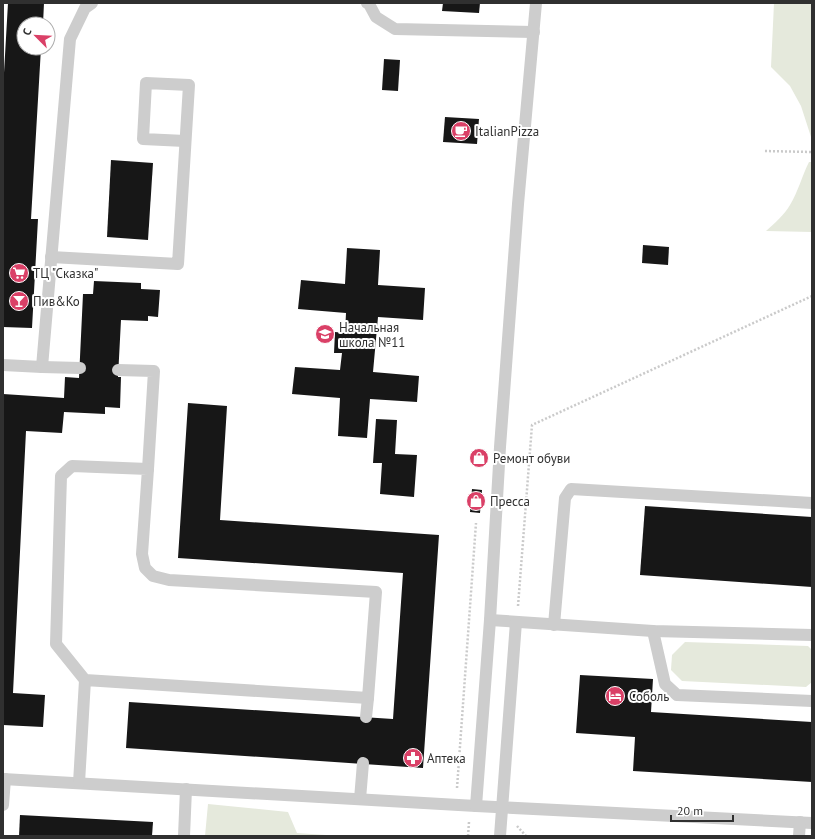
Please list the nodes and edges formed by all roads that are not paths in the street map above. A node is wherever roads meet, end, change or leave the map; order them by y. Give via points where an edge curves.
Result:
1 (92, 3) edge
2 (367, 3) edge
3 (536, 3) edge
4 (534, 32) junction
5 (185, 141) junction
6 (51, 257) junction
7 (3, 365) edge
8 (42, 367) junction
9 (80, 368) dead end
10 (118, 370) dead end
11 (148, 469) junction
12 (812, 503) edge
13 (490, 620) junction
14 (516, 622) junction
15 (554, 625) junction
16 (653, 630) junction
17 (812, 636) edge
18 (84, 680) junction
19 (368, 698) junction
20 (812, 701) edge
21 (366, 717) dead end
22 (363, 763) dead end
23 (4, 779) edge
24 (78, 783) junction
25 (186, 789) junction
26 (360, 800) junction
27 (3, 805) edge
28 (476, 806) junction
29 (502, 807) junction
30 (800, 822) junction
31 (812, 823) edge
32 (184, 836) edge
33 (500, 836) edge
34 (799, 836) edge

1 - 6 lane via 86,8 70,39
2 - 4 lane via 376,17 395,29
3 - 4 lane
4 - 13 lane via 518,204
5 - 5 lane via 189,85 146,83 143,139
5 - 6 lane via 178,264
6 - 8 lane
7 - 8 lane
8 - 9 lane
10 - 11 lane via 154,372
11 - 18 lane via 72,466 61,476 56,644
11 - 19 lane via 142,554 145,568 153,576 170,580 376,592
12 - 15 lane via 571,489 565,498
13 - 14 lane
13 - 28 lane
14 - 15 lane
14 - 29 lane
15 - 16 lane
16 - 17 lane
16 - 20 lane via 665,684 677,695
18 - 19 lane
18 - 24 lane
19 - 21 lane
22 - 26 lane
23 - 24 lane
23 - 27 lane
24 - 25 lane
25 - 26 lane
25 - 32 lane
26 - 28 lane
28 - 29 lane
29 - 30 lane
29 - 33 lane
30 - 31 lane
30 - 34 lane

